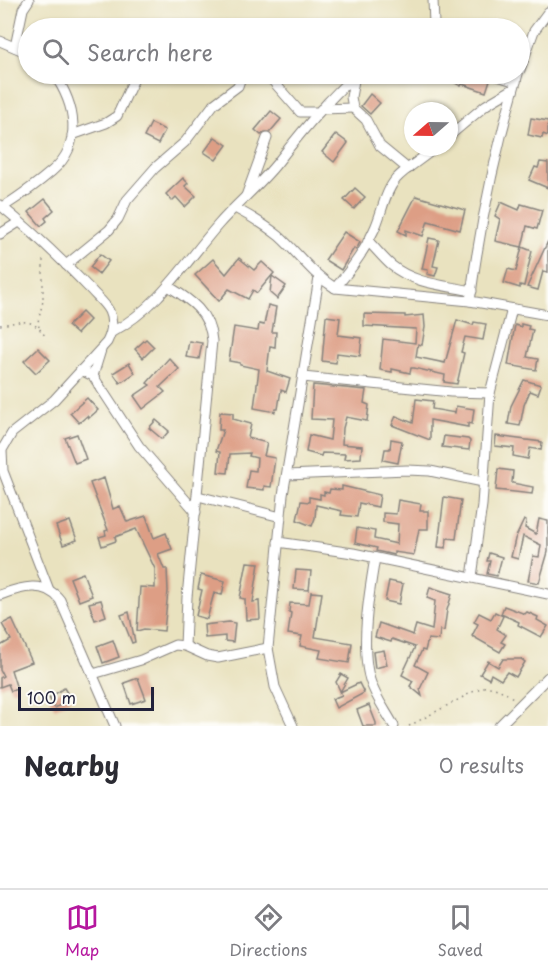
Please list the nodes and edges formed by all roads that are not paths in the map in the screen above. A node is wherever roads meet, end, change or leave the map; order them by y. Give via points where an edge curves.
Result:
1 (29, 0) edge
2 (433, 0) edge
3 (548, 12) edge
4 (21, 18) edge
5 (434, 18) edge
6 (18, 33) edge
7 (0, 41) edge
8 (530, 42) edge
9 (15, 47) junction
10 (18, 48) edge
11 (61, 84) edge
12 (132, 84) edge
13 (239, 84) edge
14 (276, 84) edge
15 (344, 84) edge
16 (354, 84) edge
17 (511, 84) edge
18 (516, 84) edge
19 (352, 108) junction
20 (320, 111) junction
21 (458, 128) edge
22 (72, 135) junction
23 (267, 138) dead end
24 (425, 156) edge
25 (408, 169) junction
26 (246, 196) junction
27 (2, 206) edge
28 (235, 207) junction
29 (19, 222) junction
30 (0, 234) edge
31 (368, 241) junction
32 (66, 264) junction
33 (319, 278) junction
34 (168, 286) junction
35 (335, 288) junction
36 (471, 291) junction
37 (470, 301) junction
38 (512, 309) junction
39 (548, 314) edge
40 (112, 332) junction
41 (101, 349) junction
42 (81, 370) junction
43 (93, 376) junction
44 (303, 377) junction
45 (490, 393) junction
46 (1, 450) edge
47 (286, 475) junction
48 (483, 482) junction
49 (198, 496) junction
50 (195, 512) junction
51 (280, 518) junction
52 (278, 542) junction
53 (375, 558) junction
54 (472, 578) junction
55 (49, 590) junction
56 (548, 594) edge
57 (0, 595) edge
58 (185, 646) junction
59 (268, 648) junction
60 (93, 674) junction
61 (548, 677) edge
62 (115, 726) edge
63 (293, 726) edge
64 (394, 726) edge
65 (499, 726) edge

1 - 4 street
2 - 5 street
3 - 8 street
6 - 9 street
7 - 9 street
9 - 10 street
11 - 22 street via 72,109
12 - 22 street via 117,116
13 - 32 street via 214,104 184,142 154,168 127,200 109,230
14 - 20 street via 300,112
15 - 20 street
16 - 19 street
17 - 21 street
18 - 36 street via 498,146
19 - 20 street
19 - 25 street via 366,120 380,146
20 - 26 street
22 - 27 street via 52,171
23 - 26 street
24 - 25 street
25 - 31 street via 388,191
26 - 28 street
27 - 29 street
28 - 33 street via 281,238
28 - 34 street
29 - 30 street
29 - 32 street
31 - 35 street
31 - 36 street via 391,265 410,276
32 - 40 street via 104,303
33 - 35 street
33 - 44 street
34 - 40 street via 147,309
34 - 49 street via 199,308 212,330
35 - 37 street
36 - 37 street
37 - 38 street
38 - 39 street
38 - 45 street
40 - 41 street
41 - 42 street
41 - 43 street
42 - 43 street
42 - 46 street via 54,400 12,433
43 - 50 street via 139,446
44 - 45 street
44 - 47 street
45 - 48 street
46 - 55 street via 3,471
47 - 48 street via 407,470
47 - 51 street
48 - 54 street
49 - 50 street
49 - 51 street
50 - 58 street
51 - 52 street
52 - 53 street
52 - 59 street
53 - 54 street
53 - 64 street via 366,626 369,678
54 - 56 street
55 - 57 street via 30,586
55 - 60 street via 60,600
58 - 59 street via 218,658
58 - 60 street via 175,645
59 - 63 street via 276,687
60 - 62 street
61 - 65 street

